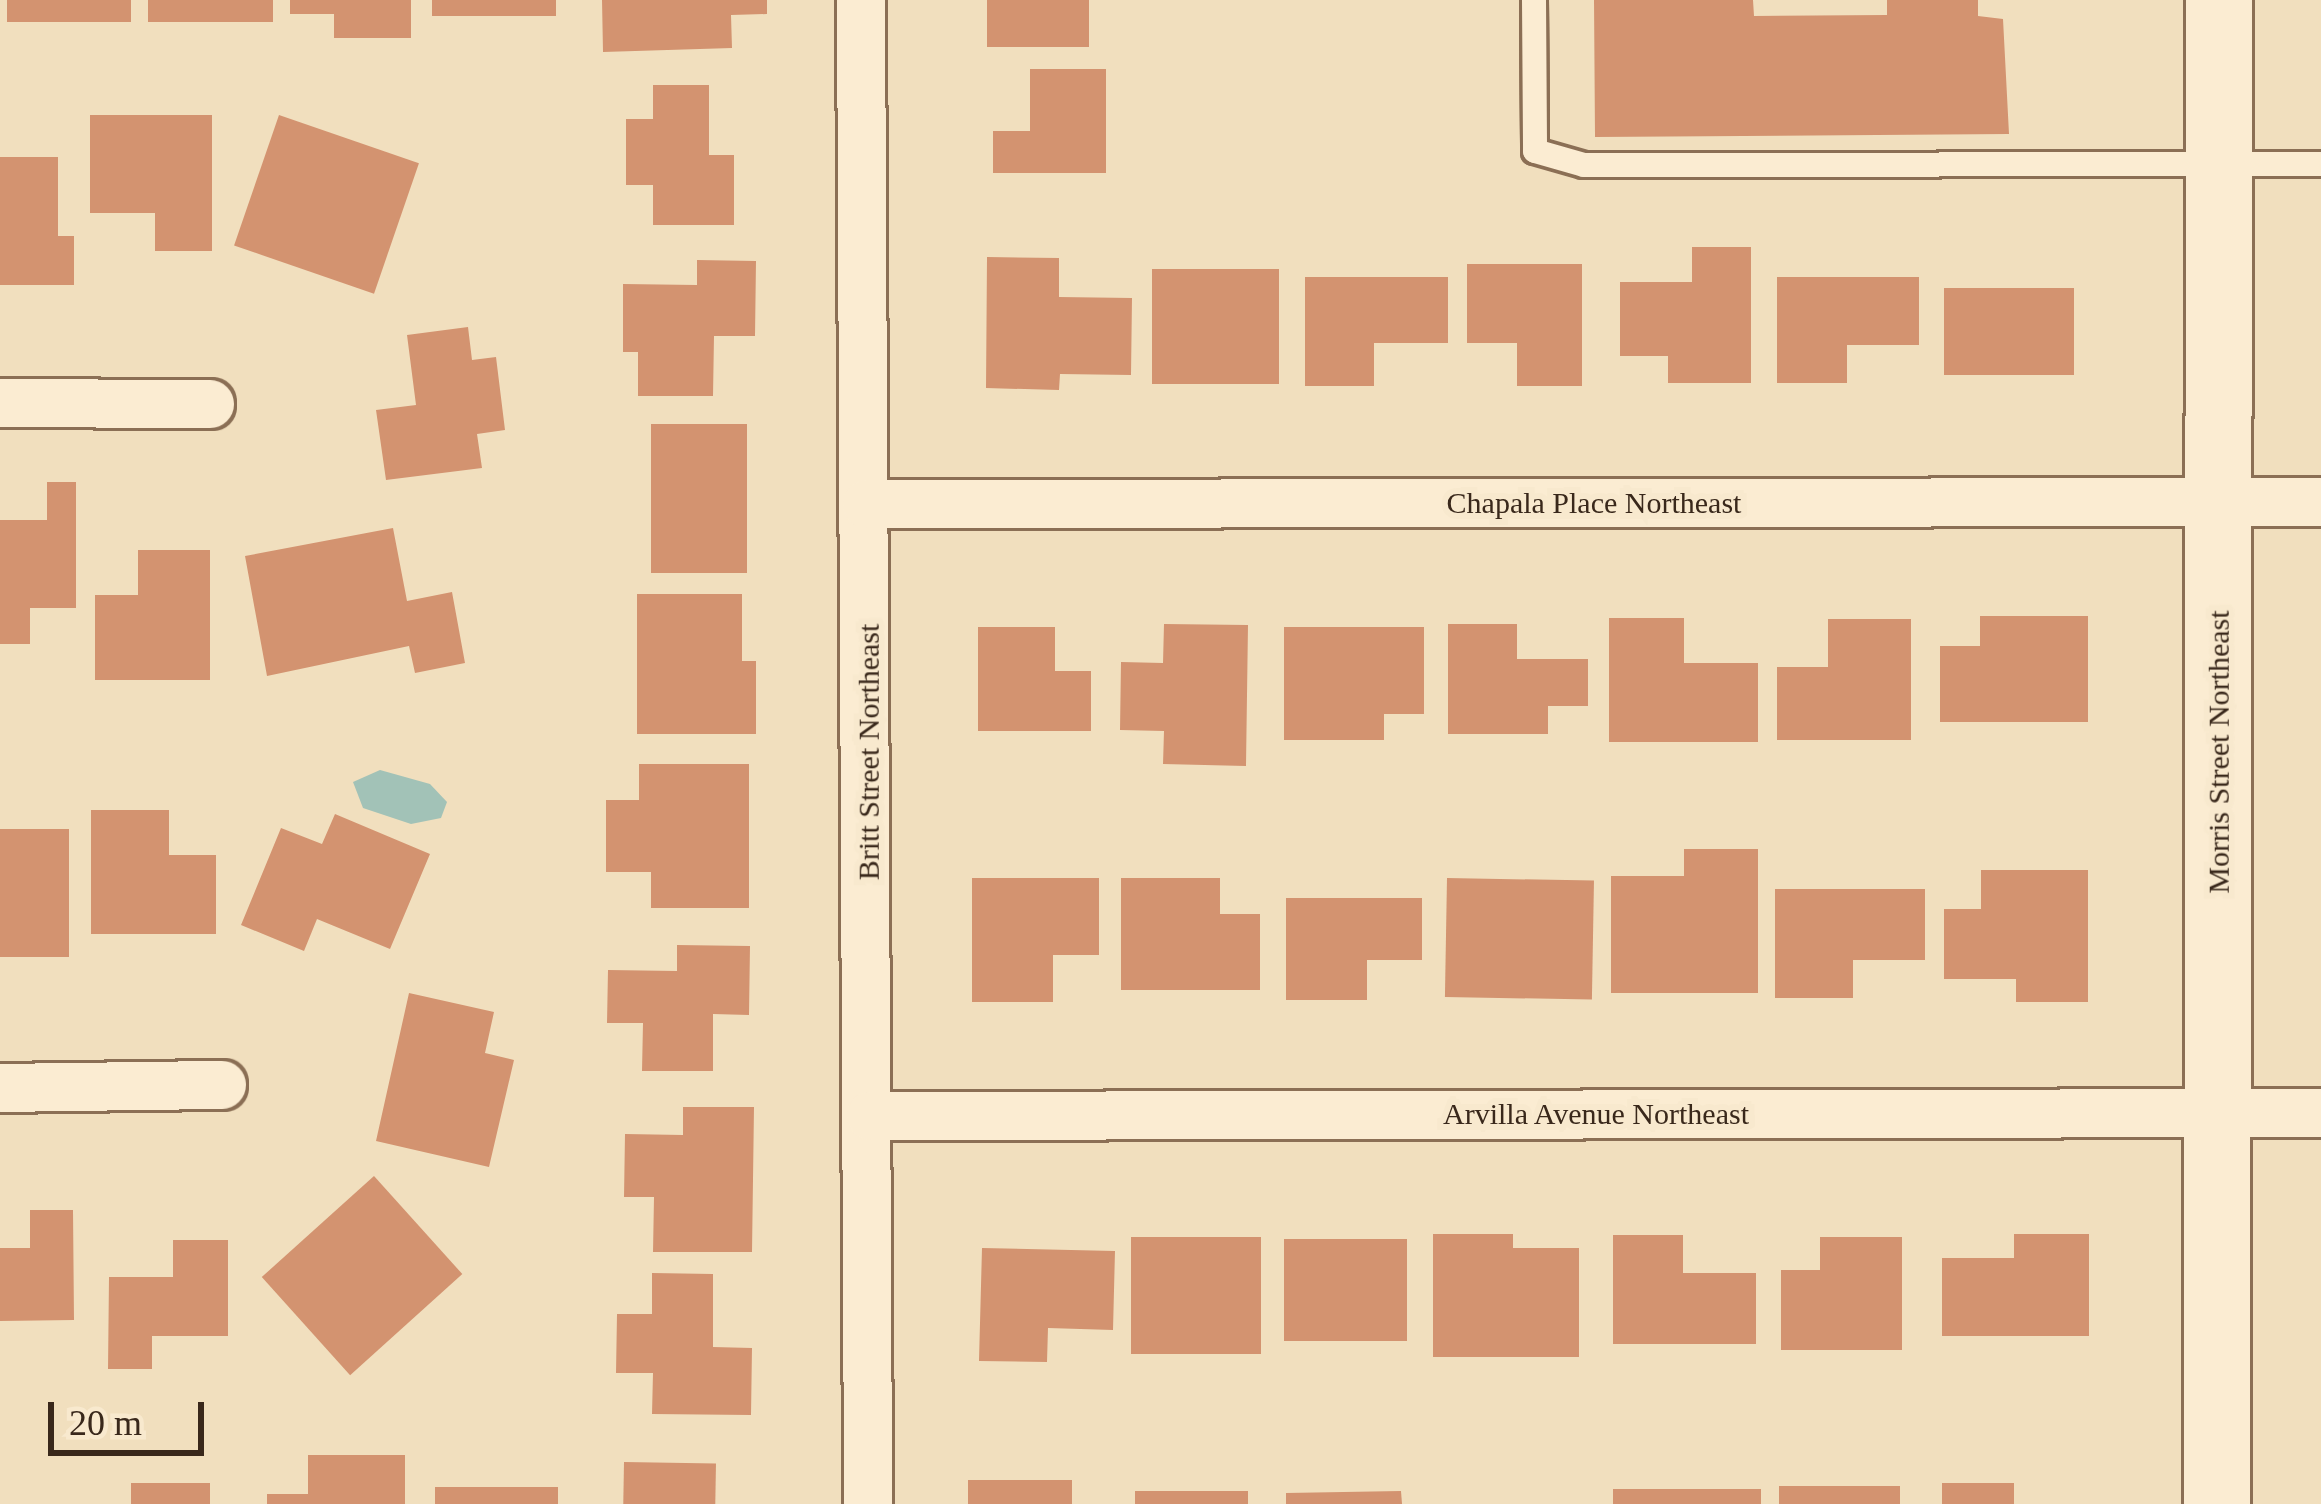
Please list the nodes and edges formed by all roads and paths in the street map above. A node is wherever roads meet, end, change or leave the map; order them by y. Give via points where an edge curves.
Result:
1 (861, 0) edge
2 (1534, 0) edge
3 (2219, 0) edge
4 (2321, 164) edge
5 (2218, 165) junction
6 (0, 404) edge
7 (210, 404) dead end
8 (2219, 502) junction
9 (2321, 502) edge
10 (867, 504) junction
11 (222, 1085) dead end
12 (0, 1088) edge
13 (2218, 1113) junction
14 (2321, 1113) edge
15 (871, 1116) junction
16 (868, 1504) edge
17 (2218, 1504) edge

1 - 10 street, Britt Street Northeast
2 - 5 lane via 1535,151 1584,165
3 - 5 street, Morris Street Northeast
4 - 5 lane
5 - 8 street, Morris Street Northeast
6 - 7 street
8 - 9 street, Chapala Place Northeast
8 - 10 street, Chapala Place Northeast
8 - 13 street, Morris Street Northeast
10 - 15 street, Britt Street Northeast
11 - 12 street
13 - 14 street, Arvilla Avenue Northeast
13 - 15 street, Arvilla Avenue Northeast
13 - 17 street, Morris Street Northeast
15 - 16 street, Britt Street Northeast

